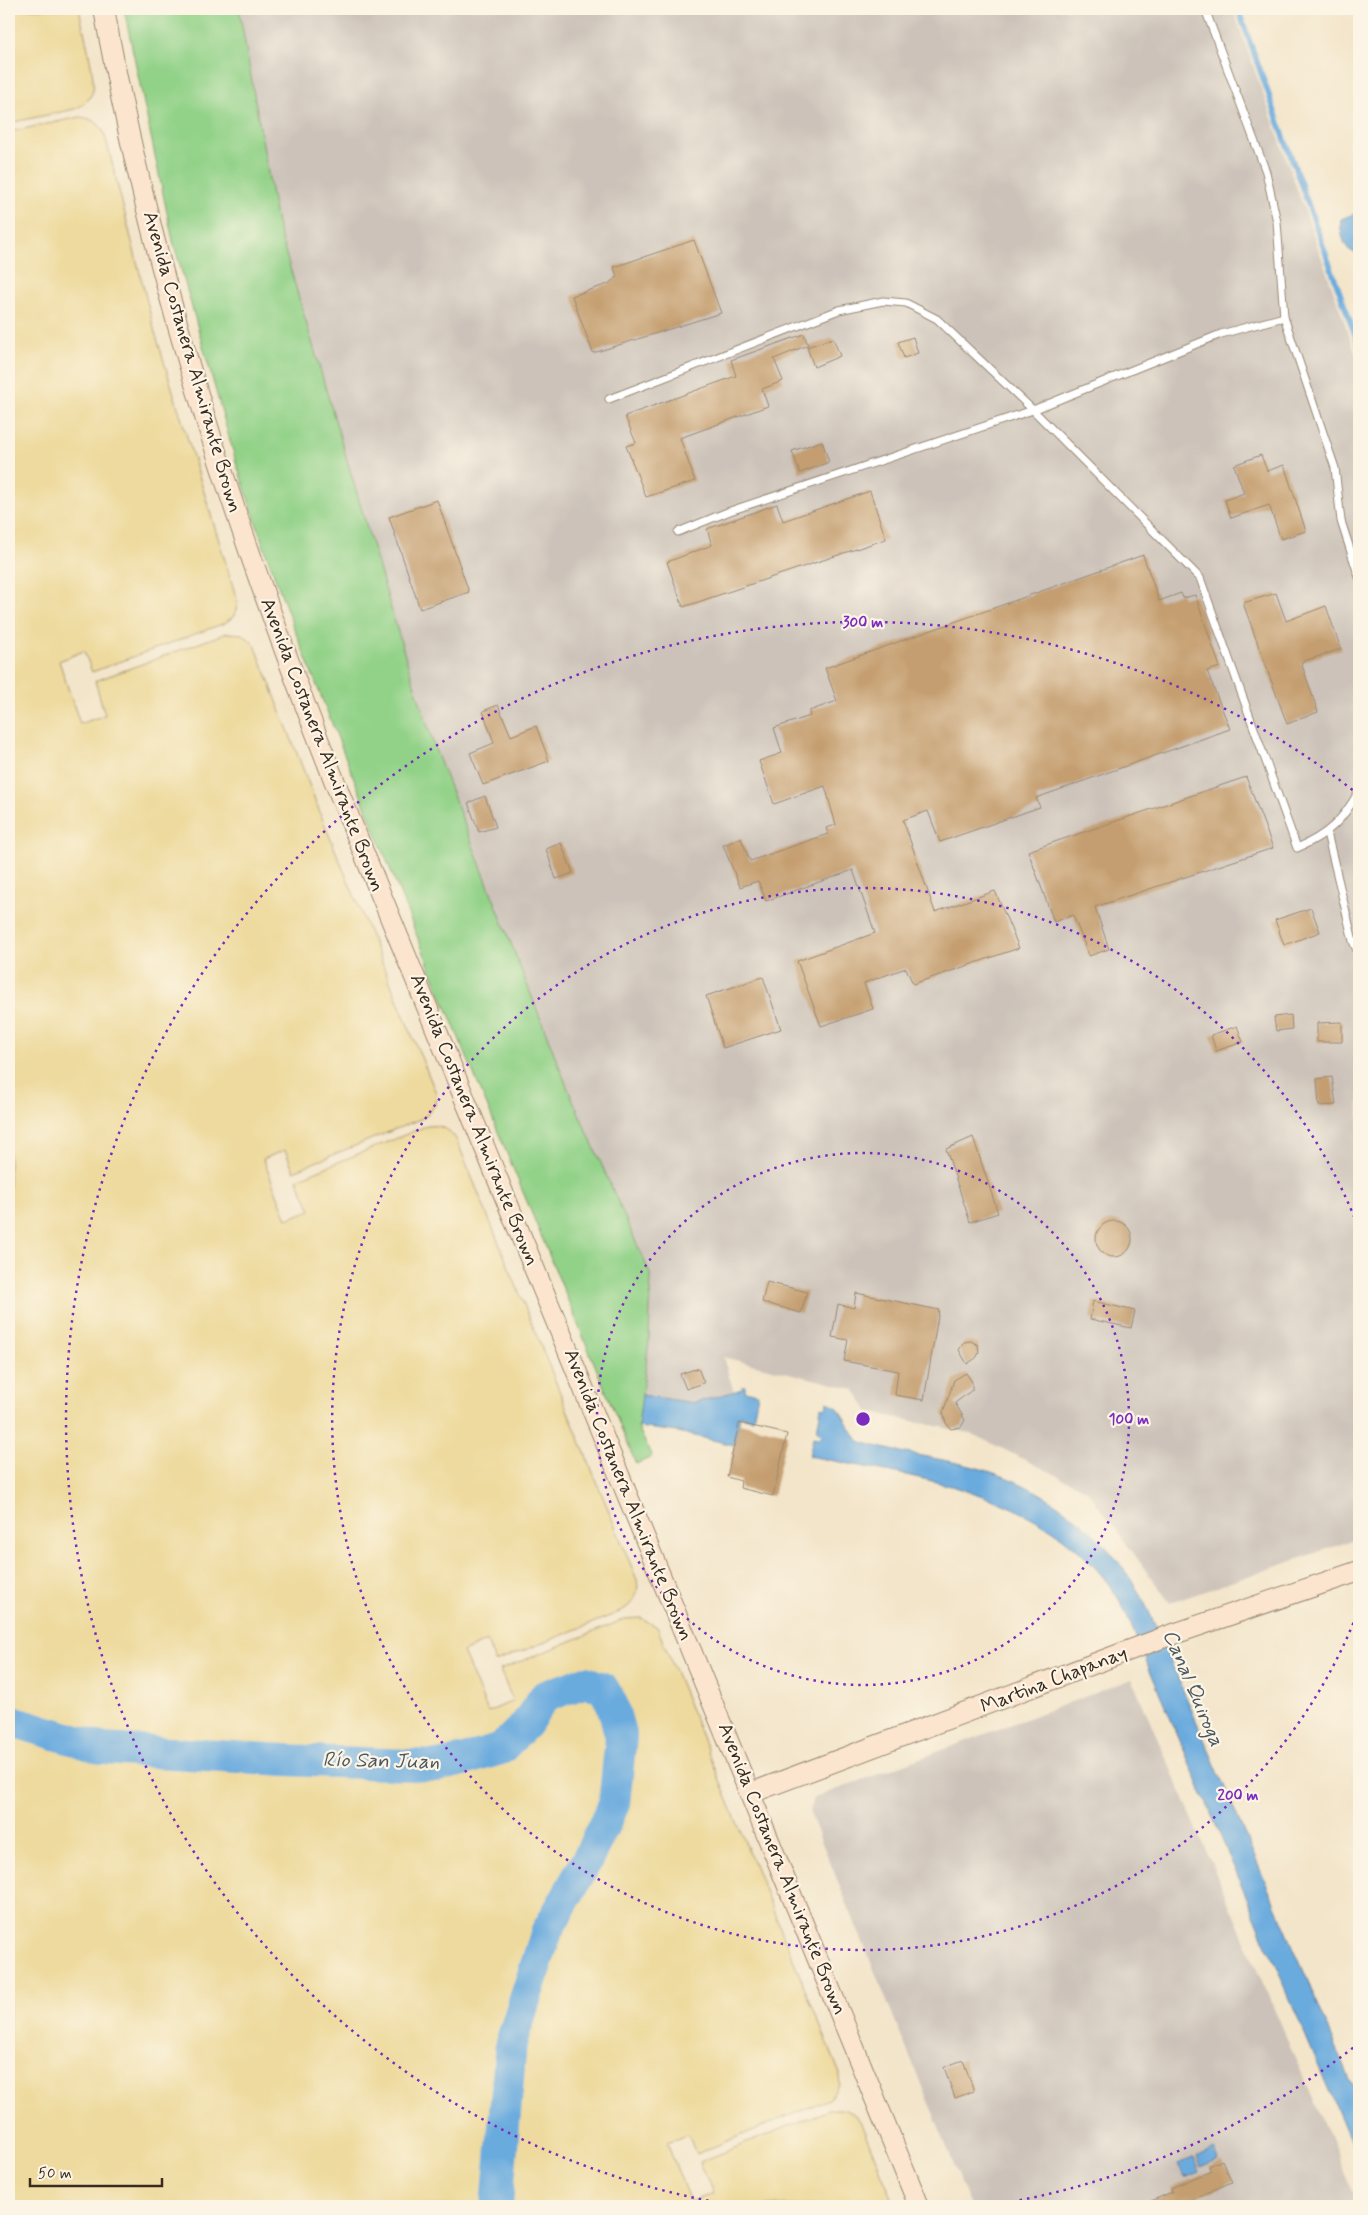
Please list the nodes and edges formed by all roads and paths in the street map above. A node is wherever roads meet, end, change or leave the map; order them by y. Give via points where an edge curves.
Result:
1 (104, 9) edge
2 (1205, 9) edge
3 (1284, 317) junction
4 (608, 399) dead end
5 (1033, 410) junction
6 (678, 532) dead end
7 (1359, 577) edge
8 (1359, 791) edge
9 (1327, 833) junction
10 (1359, 955) edge
11 (1359, 1571) edge
12 (751, 1793) junction
13 (919, 2206) edge

1 - 12 main road, Avenida Costanera Almirante Brown via 133,150 181,339 229,495 286,659
2 - 3 lane via 1266,172 1277,222
3 - 5 lane via 1221,334
3 - 7 lane via 1335,468 1342,520
4 - 5 lane via 839,310 883,302 906,303 937,319
5 - 6 lane via 730,511
5 - 9 lane via 1200,578 1297,848
8 - 9 lane via 1348,811
9 - 10 lane
11 - 12 main road, Martina Chapanay via 1162,1638
12 - 13 main road, Avenida Costanera Almirante Brown

